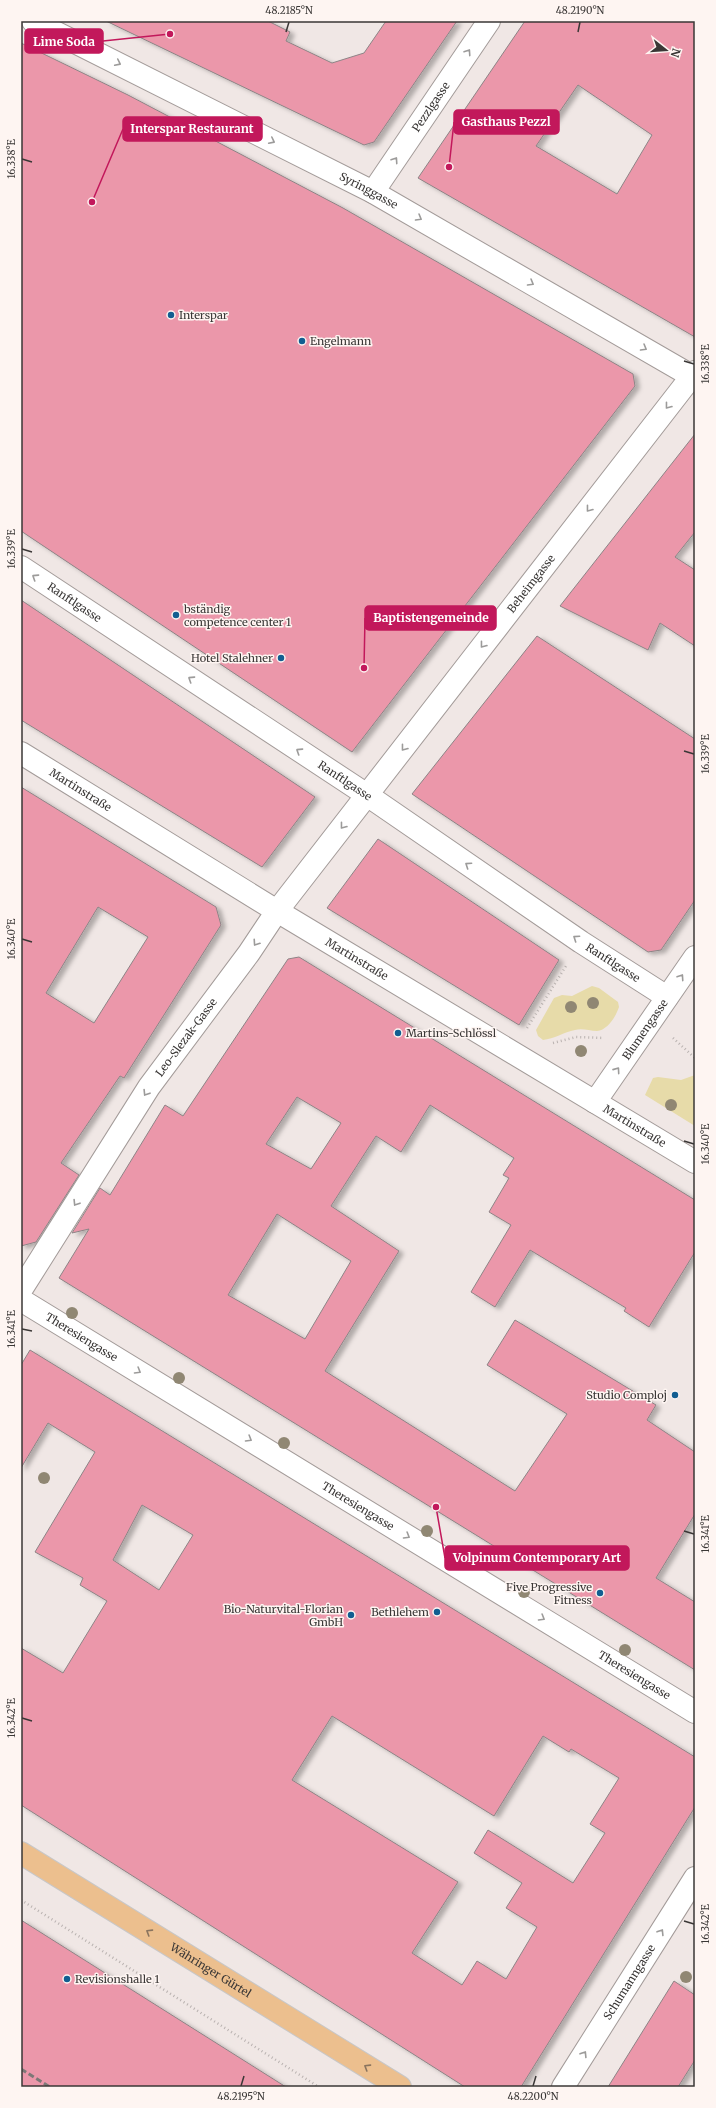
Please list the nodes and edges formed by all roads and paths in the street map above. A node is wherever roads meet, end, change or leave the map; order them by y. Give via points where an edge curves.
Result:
1 (33, 21) edge
2 (489, 21) edge
3 (373, 192) junction
4 (694, 375) edge
5 (21, 567) edge
6 (21, 753) edge
7 (367, 795) junction
8 (277, 911) junction
9 (580, 942) junction
10 (695, 957) edge
11 (667, 998) junction
12 (638, 1038) junction
13 (512, 1053) junction
14 (594, 1102) junction
15 (695, 1162) edge
16 (21, 1290) edge
17 (21, 1300) edge
18 (695, 1712) edge
19 (21, 1853) edge
20 (695, 1878) edge
21 (21, 1900) edge
22 (319, 2087) edge
23 (400, 2087) edge
24 (563, 2087) edge

1 -> 3 street, Syringgasse
3 -> 2 street, Pezzlgasse
3 -> 4 street, Syringgasse
4 -> 7 street, Beheimgasse
7 -> 5 street, Ranftlgasse
6 - 8 street, Martinstraße
7 -> 8 street, Leo-Slezak-Gasse
9 -> 7 street, Ranftlgasse
8 - 13 street, Martinstraße
8 -> 16 street, Leo-Slezak-Gasse via 249,953 149,1087
9 - 11 street, Ranftlgasse
9 - 13 path
11 -> 10 street, Blumengasse
11 - 12 street, Blumengasse
12 - 13 path via 576,1037
14 -> 12 street, Blumengasse
13 - 14 street, Martinstraße
14 - 15 street, Martinstraße
17 -> 18 street, Theresiengasse
23 -> 19 main road, Währinger Gürtel
24 -> 20 street, Schumanngasse
21 - 22 path

